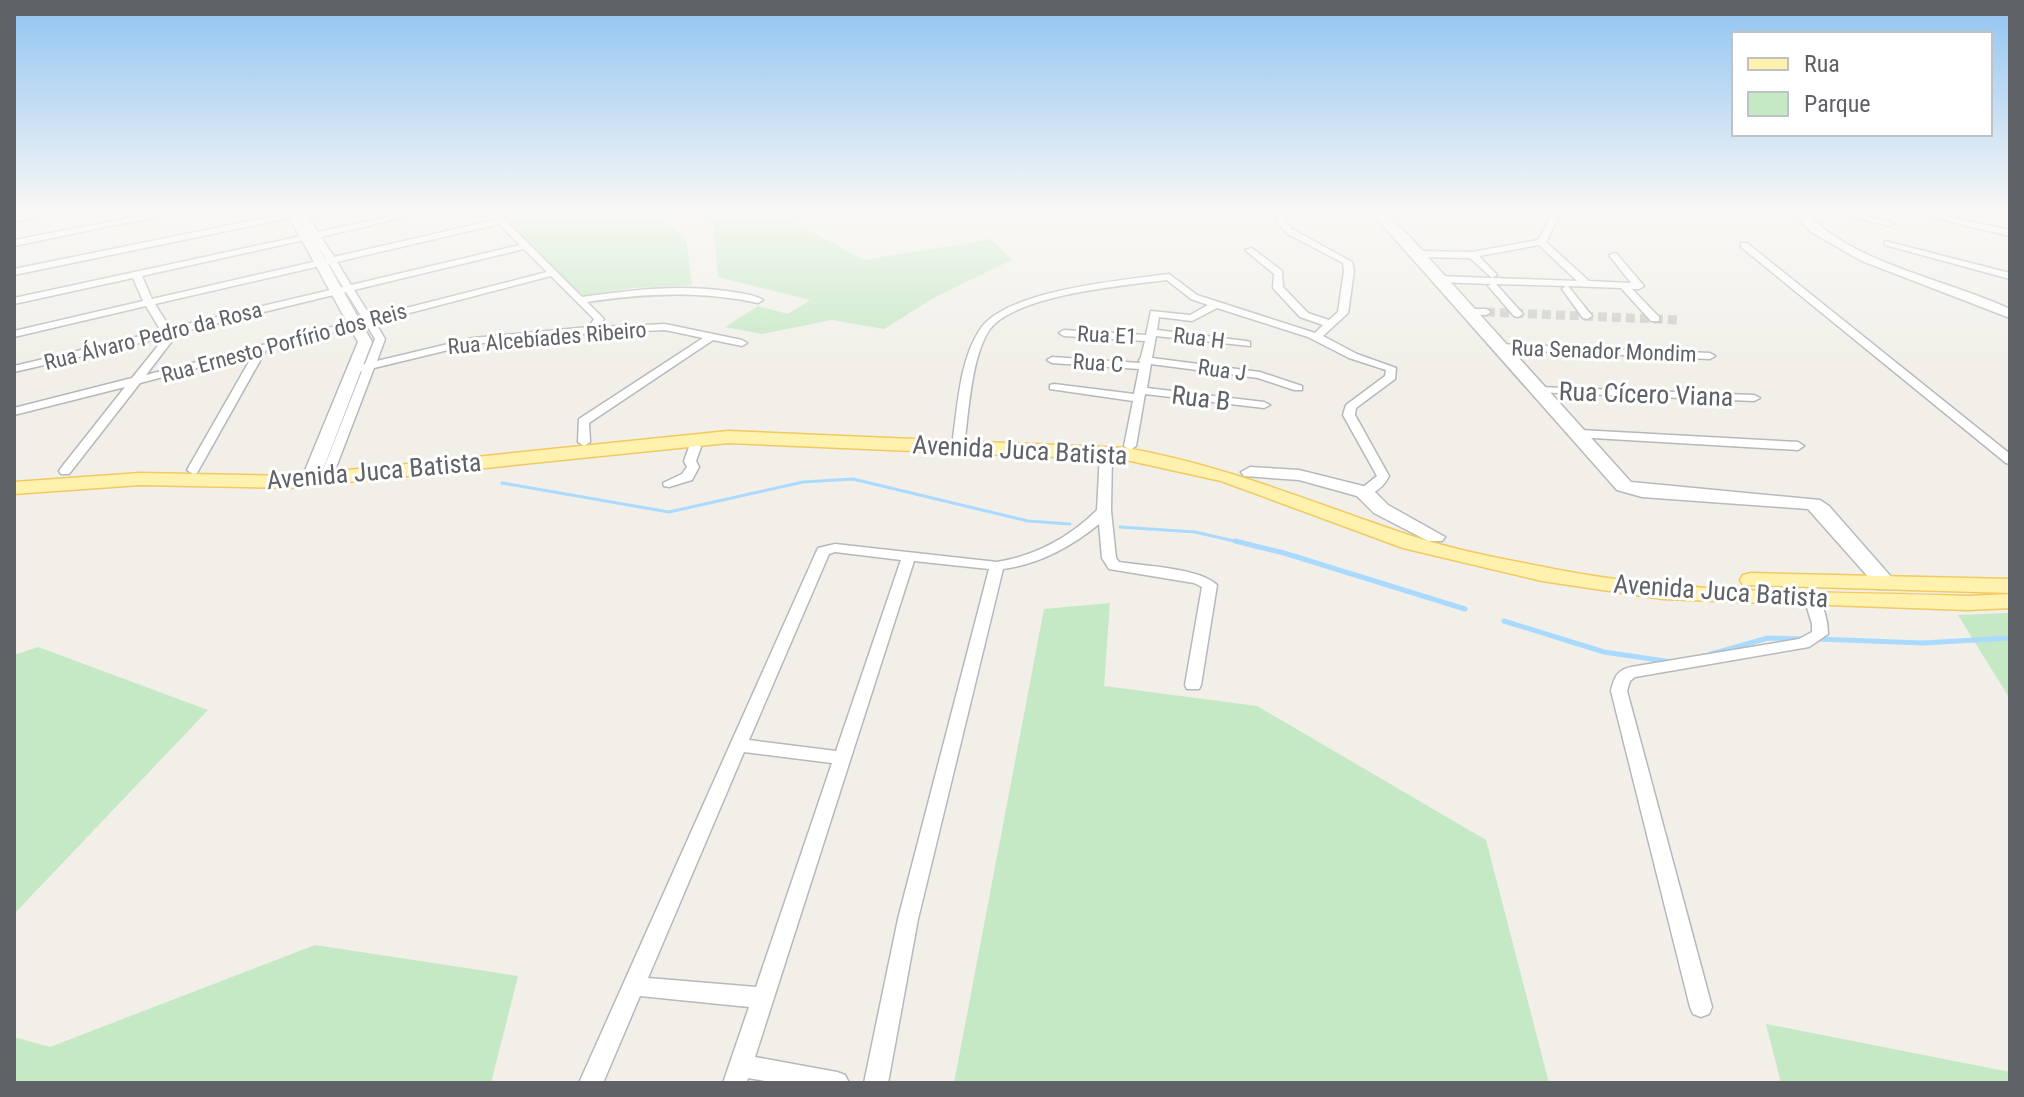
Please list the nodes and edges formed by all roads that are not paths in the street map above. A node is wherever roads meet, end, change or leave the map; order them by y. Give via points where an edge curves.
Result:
1 (51, 264) edge
2 (181, 264) edge
3 (317, 264) edge
4 (327, 264) edge
5 (450, 264) edge
6 (544, 264) edge
7 (1268, 264) edge
8 (1347, 264) edge
9 (1433, 264) edge
10 (1480, 264) edge
11 (1565, 264) edge
12 (1621, 264) edge
13 (1768, 264) edge
14 (1887, 264) edge
15 (1966, 264) edge
16 (14, 272) edge
17 (553, 273) junction
18 (136, 274) junction
19 (2010, 276) edge
20 (1438, 279) junction
21 (1586, 284) junction
22 (1624, 286) junction
23 (1567, 289) dead end
24 (342, 290) junction
25 (1961, 295) junction
26 (580, 300) junction
27 (758, 300) dead end
28 (14, 301) edge
29 (149, 303) junction
30 (1216, 304) junction
31 (1468, 312) junction
32 (1486, 312) tunnel mouth
33 (1518, 314) dead end
34 (2010, 314) edge
35 (1587, 316) dead end
36 (1655, 319) dead end
37 (364, 321) junction
38 (2010, 321) edge
39 (1329, 324) junction
40 (592, 330) junction
41 (167, 332) junction
42 (1064, 333) dead end
43 (14, 334) edge
44 (1151, 335) junction
45 (711, 337) junction
46 (1316, 337) junction
47 (742, 343) dead end
48 (1246, 344) dead end
49 (1498, 347) junction
50 (262, 348) junction
51 (1710, 356) dead end
52 (1052, 360) dead end
53 (1144, 363) junction
54 (362, 368) junction
55 (14, 369) edge
56 (138, 380) junction
57 (1054, 387) dead end
58 (1298, 388) dead end
59 (1538, 390) junction
60 (1138, 394) junction
61 (1754, 398) dead end
62 (1264, 405) dead end
63 (14, 412) edge
64 (1580, 434) junction
65 (959, 438) junction
66 (690, 440) junction
67 (584, 442) junction
68 (1130, 446) junction
69 (1798, 446) dead end
70 (1106, 453) junction
71 (2010, 460) edge
72 (193, 470) junction
73 (65, 471) junction
74 (320, 474) junction
75 (14, 479) edge
76 (669, 483) dead end
77 (1289, 485) junction
78 (14, 488) edge
79 (1364, 492) junction
80 (1104, 511) junction
81 (1435, 537) junction
82 (1411, 543) junction
83 (909, 556) junction
84 (997, 566) junction
85 (1886, 584) junction
86 (2010, 586) edge
87 (1811, 598) junction
88 (2010, 601) edge
89 (1193, 685) dead end
90 (738, 745) junction
91 (842, 758) junction
92 (633, 986) junction
93 (763, 998) junction
94 (1701, 1007) dead end
95 (738, 1074) edge
96 (591, 1083) edge
97 (837, 1083) edge
98 (876, 1083) edge

1 - 16 street
2 - 18 street
3 - 29 street
4 - 24 street
5 - 24 street, Rua Álvaro Pedro da Rosa
6 - 17 street
7 - 39 street via 1279,273 1278,288 1304,315
8 - 39 street via 1343,313
9 - 20 street
10 - 33 street
11 - 21 street
12 - 22 street via 1640,285
13 - 71 street
14 - 25 street
15 - 19 street
17 - 26 street
17 - 37 street, Rua Ernesto Porfírio dos Reis
18 - 28 street
18 - 29 street
20 - 21 street
20 - 31 street
21 - 22 street
22 - 36 street
23 - 35 street
24 - 37 street
24 - 41 street, Rua Álvaro Pedro da Rosa
25 - 34 street
25 - 38 street
26 - 27 street via 691,288
26 - 40 street via 599,319
29 - 41 street
29 - 43 street
30 - 44 street via 1192,318 1155,313
30 - 46 street
30 - 65 street via 1194,297 1169,277 1075,290 1010,309 984,329 965,391
31 - 32 street
31 - 49 street
37 - 50 street, Rua Ernesto Porfírio dos Reis
37 - 54 street
39 - 46 street
40 - 45 street, Rua Alcebíades Ribeiro via 665,327
40 - 54 street, Rua Alcebíades Ribeiro via 473,341
41 - 55 street, Rua Álvaro Pedro da Rosa
41 - 56 street via 170,337
42 - 44 street, Rua E1
44 - 48 street, Rua H
44 - 53 street
45 - 47 street, Rua Alcebíades Ribeiro
45 - 67 street via 583,422
46 - 79 street via 1393,371 1350,407 1349,415 1383,476
49 - 51 street, Rua Senador Mondim
49 - 59 street
50 - 56 street, Rua Ernesto Porfírio dos Reis
50 - 72 street
52 - 53 street, Rua C
53 - 58 street, Rua J via 1260,375
53 - 60 street
54 - 74 street
56 - 63 street, Rua Ernesto Porfírio dos Reis
56 - 73 street
57 - 60 street, Rua B
59 - 61 street, Rua Cícero Viana
59 - 64 street
60 - 62 street, Rua B
60 - 68 street
64 - 69 street
64 - 85 street via 1630,489 1813,504
65 - 67 main road, Avenida Juca Batista via 774,430
65 - 68 main road, Avenida Juca Batista
66 - 70 main road, Avenida Juca Batista via 728,437
66 - 74 main road, Avenida Juca Batista
66 - 76 street via 695,447 693,467 687,477
67 - 74 main road, Avenida Juca Batista
68 - 77 main road, Avenida Juca Batista via 1179,453
70 - 77 main road, Avenida Juca Batista
70 - 80 street
72 - 73 main road, Avenida Juca Batista
72 - 74 main road, Avenida Juca Batista
73 - 75 main road, Avenida Juca Batista
74 - 78 main road, Avenida Juca Batista
77 - 79 street
77 - 81 main road, Avenida Juca Batista
77 - 82 main road, Avenida Juca Batista
79 - 81 street via 1381,509
80 - 84 street via 1057,545 1018,564
80 - 89 street via 1114,566 1210,585
81 - 82 main road via 1429,543
81 - 85 main road, Avenida Juca Batista via 1631,577
82 - 87 main road, Avenida Juca Batista via 1542,574 1663,592
83 - 84 street
83 - 90 street via 823,551
83 - 91 street
84 - 98 street via 908,919
85 - 86 main road, Avenida Juca Batista
87 - 88 main road, Avenida Juca Batista
87 - 94 street via 1820,634 1803,643 1631,672 1622,678 1619,691
90 - 91 street
90 - 92 street
91 - 93 street
92 - 93 street
92 - 96 street
93 - 95 street
95 - 97 street

